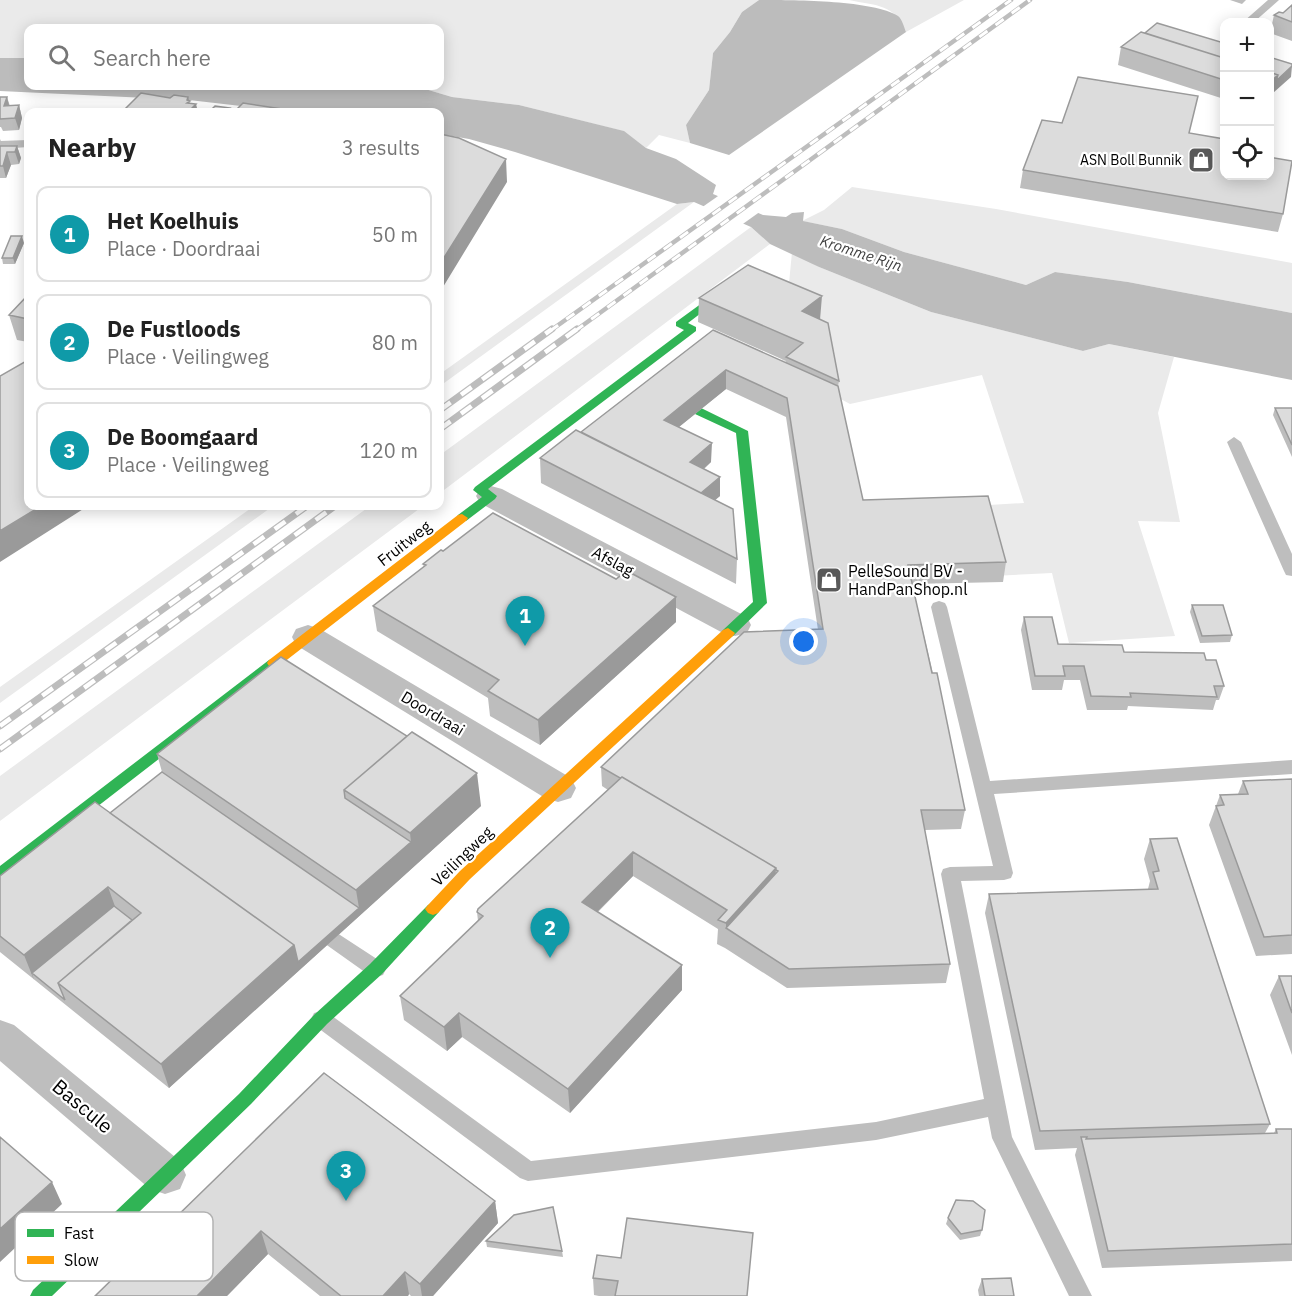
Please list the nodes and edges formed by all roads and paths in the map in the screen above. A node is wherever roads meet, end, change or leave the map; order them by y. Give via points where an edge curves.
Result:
1 (1274, 0) edge
2 (1253, 18) edge
3 (24, 144) edge
4 (0, 145) edge
5 (748, 272) edge
6 (699, 411) edge
7 (1234, 442) dead end
8 (491, 496) junction
9 (1292, 571) edge
10 (939, 607) dead end
11 (735, 625) junction
12 (308, 638) junction
13 (1292, 767) edge
14 (558, 788) junction
15 (983, 788) junction
16 (0, 874) edge
17 (296, 913) edge
18 (376, 969) junction
19 (321, 1019) junction
20 (0, 1037) edge
21 (996, 1106) junction
22 (165, 1175) junction
23 (126, 1212) edge
24 (55, 1281) edge
25 (39, 1296) edge
26 (1081, 1296) edge

1 - 2 lane
3 - 4 lane
5 - 8 street via 680,324 697,332 479,490
6 - 11 street, Veilingweg via 742,431 760,603
7 - 9 lane
8 - 11 street, Afslag
8 - 12 street, Fruitweg
10 - 15 lane
11 - 14 street, Veilingweg
12 - 14 street, Doordraai
12 - 16 street, Fruitweg via 122,791
13 - 15 lane
14 - 18 street, Veilingweg via 465,875
15 - 21 lane via 1004,873 950,874
17 - 18 lane
18 - 19 street, Veilingweg
19 - 21 lane via 528,1171 876,1131
19 - 22 street, Veilingweg
20 - 22 street, Bascule
21 - 26 lane via 1002,1138
22 - 23 street, Veilingweg
24 - 25 street, Veilingweg

